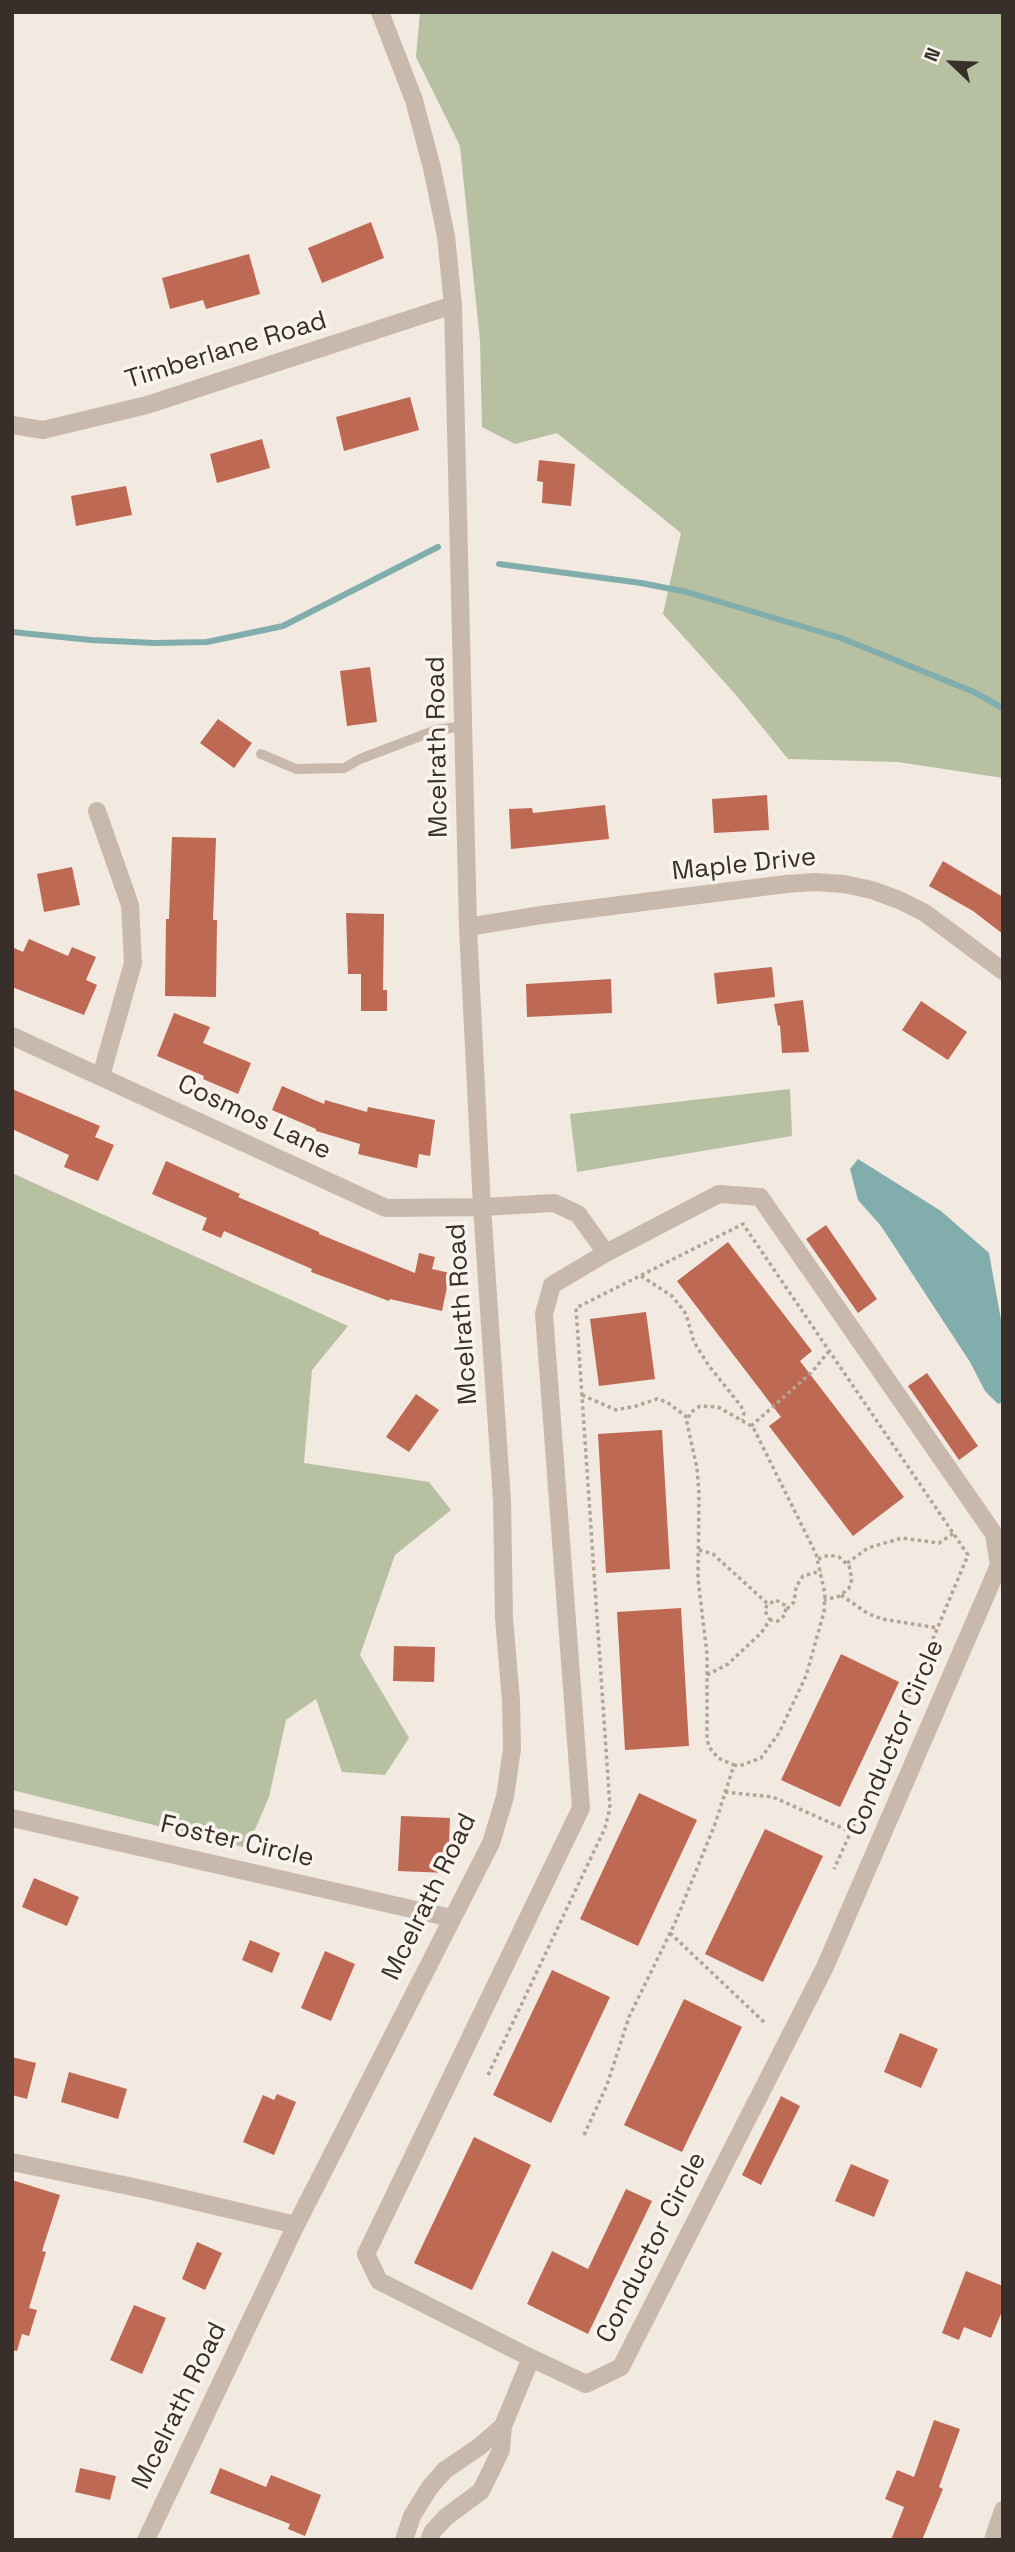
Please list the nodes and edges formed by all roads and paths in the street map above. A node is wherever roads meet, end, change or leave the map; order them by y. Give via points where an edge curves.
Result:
1 (380, 12) edge
2 (453, 305) junction
3 (12, 425) edge
4 (464, 726) junction
5 (261, 754) dead end
6 (97, 811) dead end
7 (468, 928) junction
8 (1003, 971) edge
9 (12, 1036) edge
10 (101, 1076) junction
11 (482, 1207) junction
12 (606, 1253) junction
13 (640, 1276) junction
14 (830, 1350) junction
15 (582, 1395) junction
16 (688, 1418) junction
17 (742, 1420) junction
18 (751, 1426) junction
19 (954, 1533) junction
20 (698, 1550) junction
21 (818, 1559) junction
22 (847, 1563) junction
23 (821, 1571) junction
24 (841, 1595) junction
25 (824, 1600) junction
26 (768, 1604) junction
27 (787, 1609) junction
28 (770, 1620) junction
29 (938, 1628) junction
30 (707, 1675) junction
31 (734, 1765) junction
32 (726, 1792) junction
33 (12, 1818) edge
34 (851, 1832) junction
35 (834, 1869) dead end
36 (451, 1918) junction
37 (670, 1933) junction
38 (764, 2022) dead end
39 (488, 2075) dead end
40 (584, 2135) dead end
41 (12, 2162) edge
42 (296, 2225) junction
43 (531, 2358) junction
44 (503, 2426) junction
45 (1003, 2510) edge
46 (146, 2540) edge
47 (404, 2540) edge
48 (429, 2540) edge
49 (993, 2540) edge

1 - 2 street, Mcelrath Road via 414,100 432,167
2 - 3 street, Timberlane Road via 147,405 43,430
2 - 4 street, Mcelrath Road
4 - 5 lane via 436,730 344,768 296,769
4 - 7 street, Mcelrath Road
6 - 10 street via 130,905 133,963
7 - 8 street, Maple Drive via 786,884 844,884 925,913
7 - 11 street, Mcelrath Road
9 - 10 street, Cosmos Lane
10 - 11 street, Cosmos Lane via 387,1208
11 - 12 street via 554,1203 578,1214
11 - 36 street, Mcelrath Road via 502,1502 512,1749 505,1797 491,1843
12 - 43 street, Conductor Circle via 552,1285 544,1314 581,1808 366,2254 379,2281
12 - 43 street, Conductor Circle via 719,1194 760,1197 994,1534 999,1565 825,1967 621,2367 586,2384
13 - 14 path via 743,1224
13 - 15 path via 576,1308
13 - 17 path via 680,1306 694,1342 741,1406
14 - 18 path
14 - 19 path
15 - 16 path via 615,1410 657,1399
15 - 39 path via 609,1815
16 - 17 path via 706,1405
16 - 20 path via 697,1468
17 - 18 path
18 - 21 path
19 - 22 path via 939,1543 902,1538 868,1548
19 - 29 path via 968,1555
20 - 26 path via 713,1554
20 - 30 path
21 - 22 path via 829,1555
21 - 23 path
22 - 24 path via 852,1579
23 - 25 path
23 - 27 path via 803,1576
24 - 25 path
24 - 29 path via 867,1614
25 - 31 path via 806,1676 779,1733 761,1758
26 - 27 path via 776,1600
26 - 28 path via 765,1611
27 - 28 path via 783,1619
28 - 30 path via 728,1664
29 - 34 path
30 - 31 path via 709,1747 718,1758
31 - 32 path
32 - 34 path via 773,1797
32 - 37 path
33 - 36 street, Foster Circle
34 - 35 path
36 - 42 street, Mcelrath Road
37 - 38 path
37 - 40 path via 629,2017 607,2085
41 - 42 street
42 - 46 street, Mcelrath Road
43 - 44 street
44 - 47 street via 430,2487
44 - 48 street via 501,2449 481,2491 446,2517
45 - 49 street

